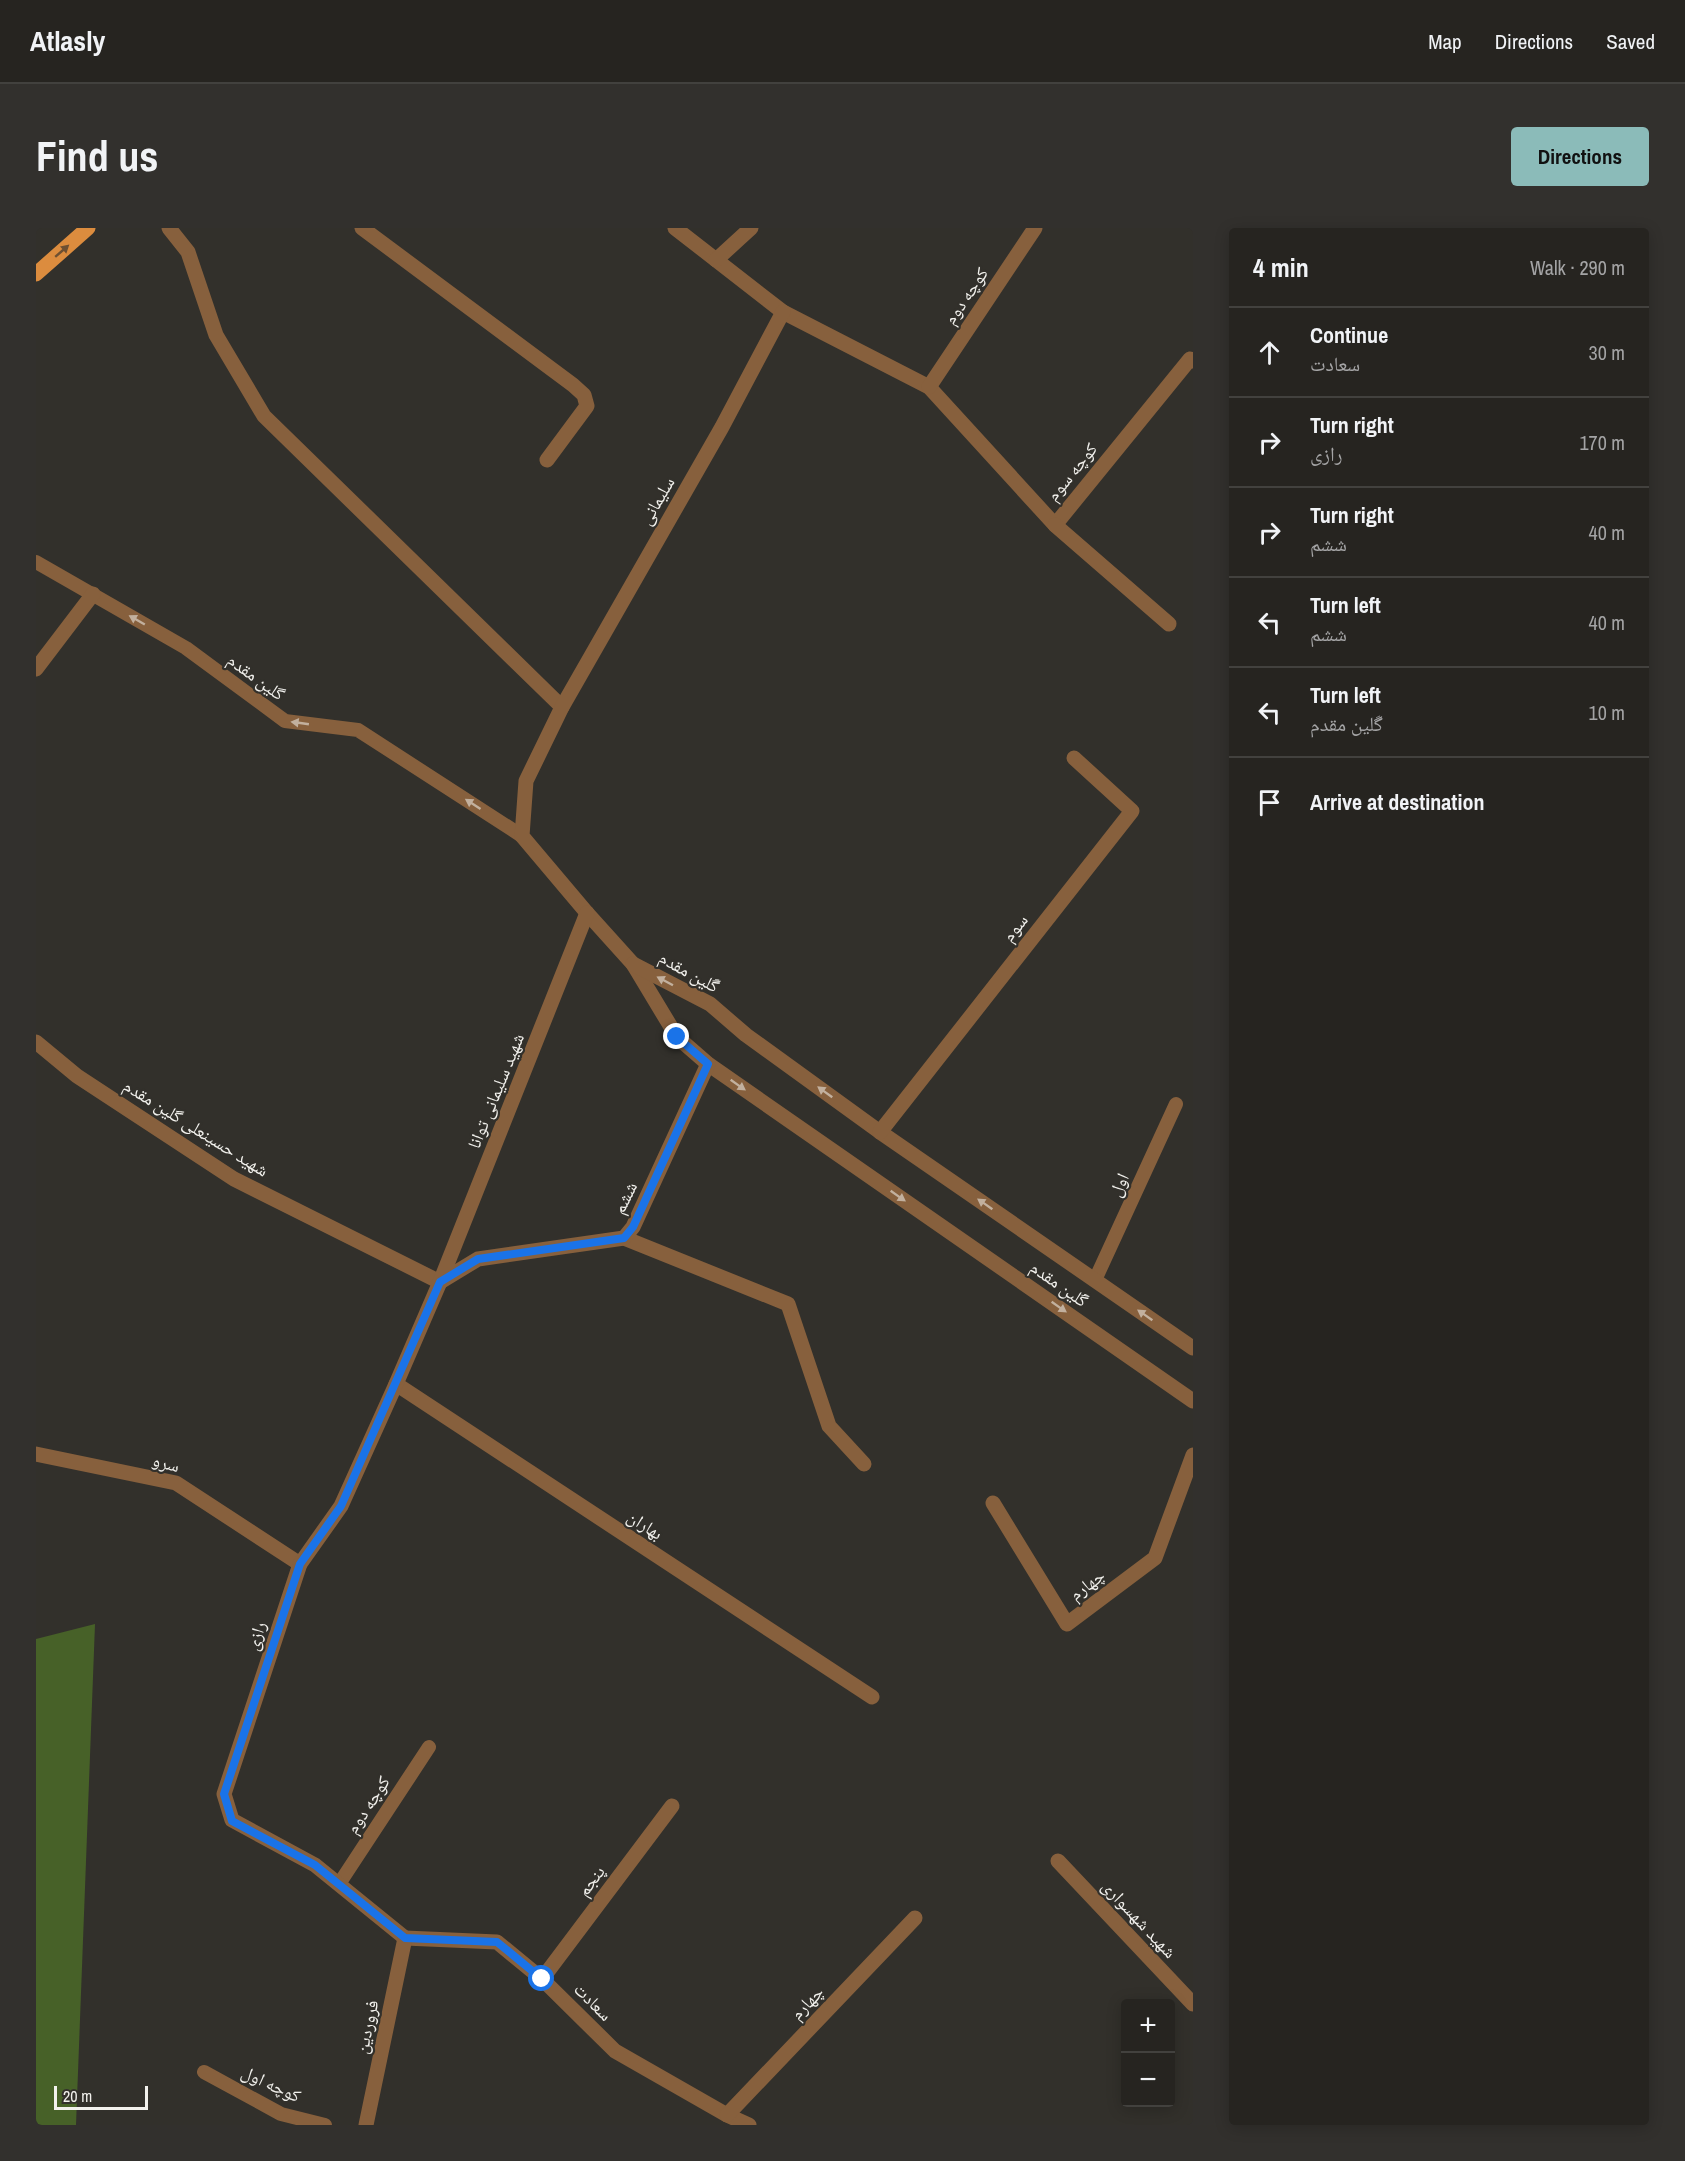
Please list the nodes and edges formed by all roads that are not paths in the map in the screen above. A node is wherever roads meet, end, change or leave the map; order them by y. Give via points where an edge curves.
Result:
1 (88, 228) edge
2 (169, 228) edge
3 (362, 228) edge
4 (675, 228) edge
5 (751, 228) edge
6 (1035, 228) edge
7 (716, 260) junction
8 (36, 274) edge
9 (783, 312) junction
10 (1193, 361) edge
11 (929, 387) junction
12 (547, 460) dead end
13 (1055, 525) junction
14 (36, 562) edge
15 (93, 594) junction
16 (1168, 624) dead end
17 (36, 669) edge
18 (562, 707) junction
19 (1074, 758) dead end
20 (522, 836) junction
21 (587, 914) junction
22 (633, 964) junction
23 (36, 1042) edge
24 (708, 1064) junction
25 (1176, 1104) dead end
26 (880, 1132) junction
27 (624, 1238) junction
28 (1095, 1280) junction
29 (440, 1282) junction
30 (1193, 1348) edge
31 (396, 1384) junction
32 (1193, 1401) edge
33 (36, 1454) edge
34 (1193, 1455) edge
35 (864, 1464) dead end
36 (993, 1503) dead end
37 (300, 1564) junction
38 (872, 1697) dead end
39 (429, 1748) dead end
40 (672, 1806) dead end
41 (1058, 1861) dead end
42 (339, 1884) junction
43 (915, 1918) dead end
44 (405, 1938) junction
45 (542, 1979) junction
46 (1193, 2004) edge
47 (204, 2072) dead end
48 (727, 2115) junction
49 (325, 2125) edge
50 (366, 2125) edge
51 (749, 2125) edge

8 -> 1 main road
2 - 18 street via 188,252 216,335 264,416
3 - 12 street via 584,395 586,406
4 - 7 street
5 - 7 street
6 - 11 street, کوچه دوم
7 - 9 street
9 - 11 street
9 - 18 street, سلیمانی
10 - 13 street, کوچه سوم via 1191,358
11 - 13 street, کوچه سوم
13 - 16 street
14 - 15 lane, گلین مقدم
15 - 17 street
20 -> 15 lane, گلین مقدم via 358,730 285,720 186,648
18 - 20 street, سلیمانی via 526,781
19 - 26 street, سوم via 1132,811
20 - 21 street
21 - 22 street
21 - 29 street, شهید سلیمانی توانا
22 - 24 street, گَلین مقدم via 677,1037
26 -> 22 street, گَلین مقدم via 746,1035 710,1004
23 - 29 street, شهید حسینعلی گلین مقدم via 76,1076 234,1179
24 - 27 street, ششم via 633,1227
24 -> 32 street, گَلین مقدم
25 - 28 lane, اول
28 -> 26 street, گَلین مقدم
27 - 29 street, ششم via 478,1259
27 - 35 street via 788,1304 829,1426
30 -> 28 street, گَلین مقدم
29 - 31 street, رازی
31 - 37 street, رازی via 341,1506
31 - 38 street, بهاران
33 - 37 street, سرو via 176,1483
34 - 36 street, چهارم via 1155,1558 1067,1624
37 - 42 street, رازی via 224,1794 232,1821 315,1865
39 - 42 lane, کوچه دوم
40 - 45 street, پنجم
41 - 46 street, شهید شهسواری
42 - 44 street, رازی
43 - 48 street, چهارم
44 - 45 street, سعادت via 497,1942
44 - 50 street, فروردین
45 - 48 street, سعادت via 615,2050
47 - 49 lane, کوچه اول via 281,2114
48 - 51 street, سعادت

